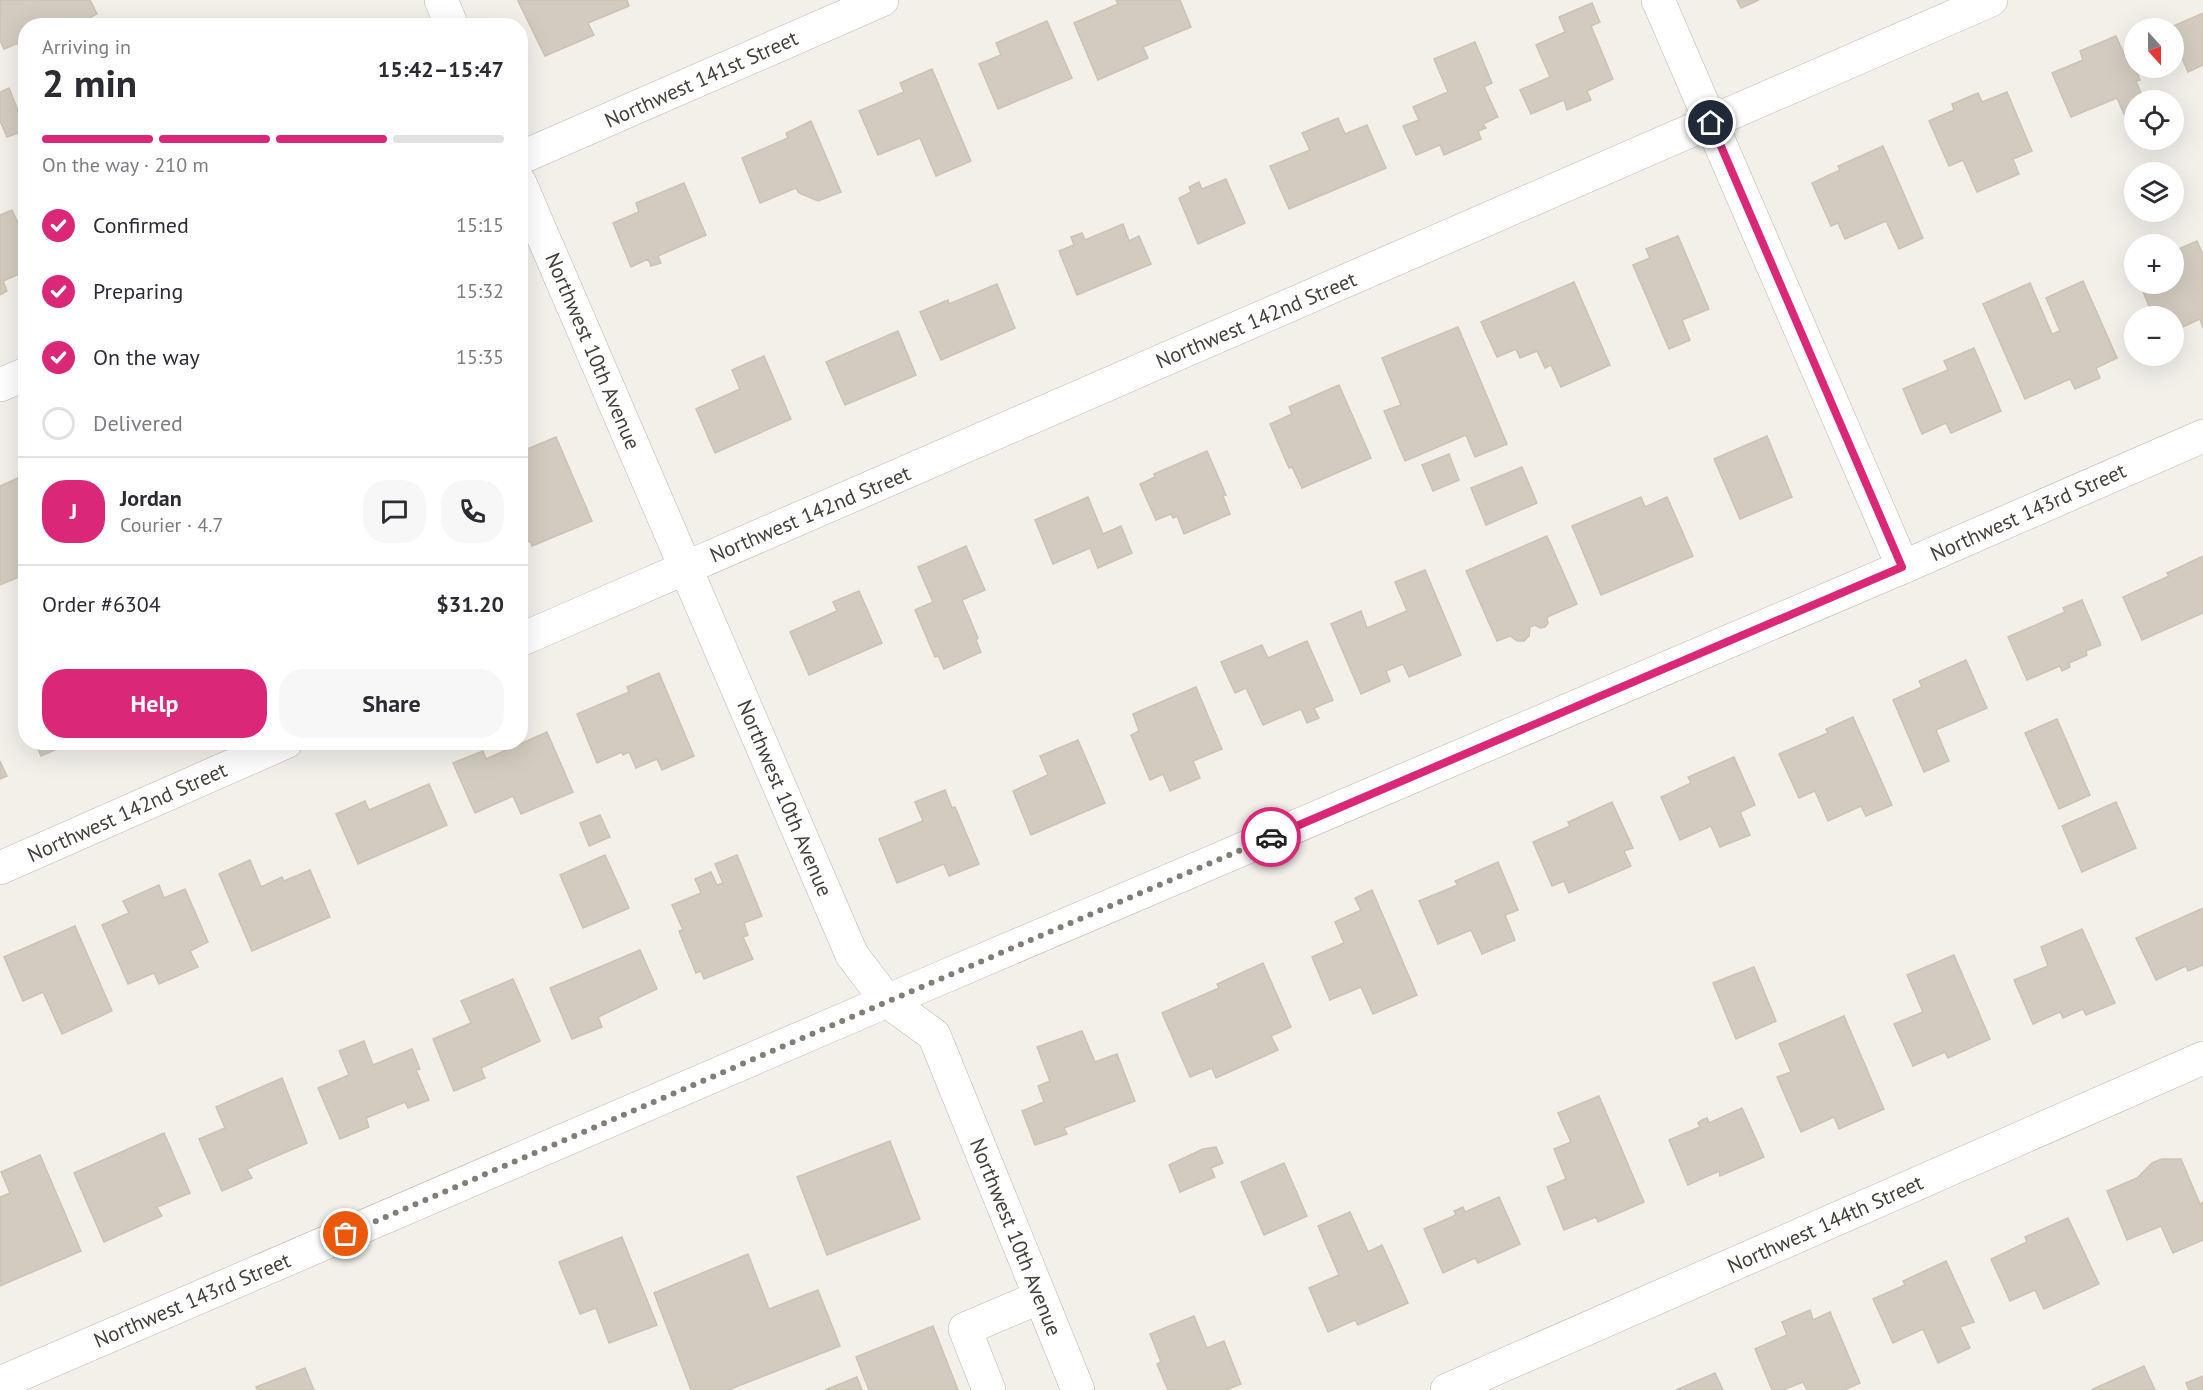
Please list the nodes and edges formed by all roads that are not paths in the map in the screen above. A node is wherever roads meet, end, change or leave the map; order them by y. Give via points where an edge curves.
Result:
1 (441, 0) edge
2 (882, 0) edge
3 (1658, 0) edge
4 (1991, 0) edge
5 (449, 18) edge
6 (1711, 123) junction
7 (528, 155) edge
8 (528, 201) edge
9 (18, 377) edge
10 (0, 385) edge
11 (2203, 436) edge
12 (687, 567) junction
13 (1902, 567) junction
14 (528, 637) edge
15 (268, 750) edge
16 (0, 868) edge
17 (887, 1001) junction
18 (2203, 1058) edge
19 (1040, 1297) junction
20 (0, 1383) edge
21 (989, 1390) edge
22 (1078, 1390) edge
23 (1447, 1390) edge

1 - 5 street
2 - 7 street, Northwest 141st Street
3 - 6 street
4 - 6 street, Northwest 142nd Street
6 - 12 street, Northwest 142nd Street
6 - 13 street
8 - 12 street, Northwest 10th Avenue
9 - 10 street
11 - 13 street, Northwest 143rd Street
12 - 14 street, Northwest 142nd Street
12 - 17 street, Northwest 10th Avenue via 852,955
13 - 17 street, Northwest 143rd Street
15 - 16 street, Northwest 142nd Street
17 - 19 street, Northwest 10th Avenue via 934,1035
17 - 20 street, Northwest 143rd Street
18 - 23 street, Northwest 144th Street
19 - 21 street via 965,1329
19 - 22 street, Northwest 10th Avenue

